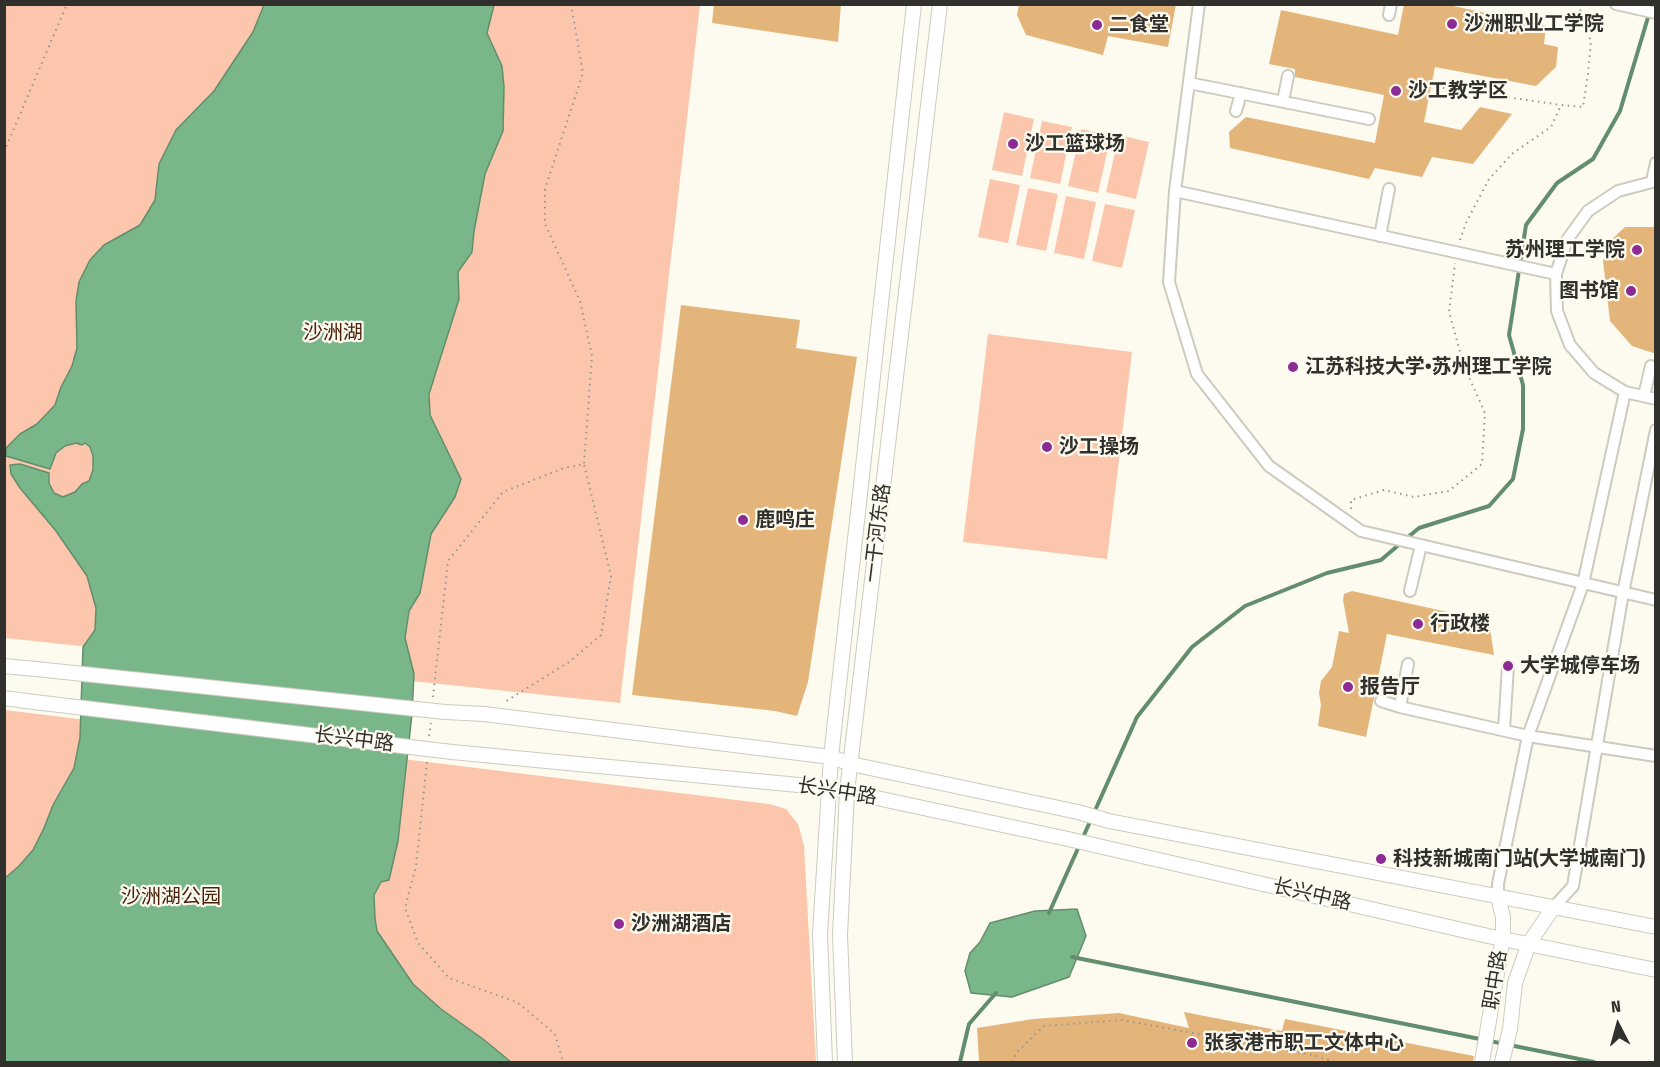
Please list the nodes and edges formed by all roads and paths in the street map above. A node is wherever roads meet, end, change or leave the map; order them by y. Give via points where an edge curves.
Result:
1 (67, 4) edge
2 (571, 4) edge
3 (914, 4) edge
4 (940, 4) edge
5 (1199, 4) edge
6 (1579, 4) edge
7 (1616, 4) edge
8 (1656, 13) edge
9 (1288, 76) dead end
10 (1189, 83) junction
11 (1431, 86) dead end
12 (1241, 93) junction
13 (1283, 101) junction
14 (1561, 105) junction
15 (1236, 111) dead end
16 (1369, 119) dead end
17 (4, 152) edge
18 (1656, 163) edge
19 (1654, 181) edge
20 (1389, 189) dead end
21 (1175, 191) junction
22 (1380, 236) junction
23 (1456, 252) junction
24 (1556, 274) junction
25 (1651, 366) dead end
26 (1625, 392) junction
27 (1650, 397) edge
28 (1656, 430) edge
29 (584, 464) dead end
30 (1352, 525) junction
31 (1417, 544) junction
32 (1583, 584) junction
33 (1410, 591) dead end
34 (1623, 593) junction
35 (1656, 600) edge
36 (1408, 664) dead end
37 (4, 666) edge
38 (1508, 666) dead end
39 (4, 698) edge
40 (1381, 701) dead end
41 (1400, 707) junction
42 (1504, 730) junction
43 (1528, 736) junction
44 (1596, 747) junction
45 (1656, 756) edge
46 (831, 757) junction
47 (851, 764) junction
48 (830, 788) junction
49 (847, 792) junction
50 (1498, 897) junction
51 (1553, 908) junction
52 (1656, 927) edge
53 (1503, 938) junction
54 (1529, 943) junction
55 (1656, 970) edge
56 (825, 1062) edge
57 (845, 1062) edge
58 (1012, 1062) edge
59 (1335, 1062) edge
60 (1482, 1062) edge
61 (1502, 1062) edge

1 - 17 path
2 - 29 path via 583,73 544,189 545,224 580,301 592,356
3 - 46 street, 一干河东路
4 - 47 street, 一干河东路
5 - 10 street
6 - 14 path via 1591,41 1583,107
7 - 8 street
9 - 13 street
10 - 12 street
10 - 21 street
11 - 14 path
12 - 13 street
12 - 15 street
13 - 16 street
14 - 23 path via 1551,127 1513,153 1489,179
18 - 19 street
19 - 24 street via 1617,191 1588,212 1567,240
20 - 22 street
21 - 22 street
21 - 30 street via 1169,282 1197,374 1269,466
22 - 23 street
23 - 24 street
23 - 30 path via 1449,312 1464,366 1485,413 1482,464 1449,491 1414,497 1384,490 1351,500
24 - 26 street via 1557,311 1570,345 1594,373
25 - 27 street
26 - 27 street
26 - 32 street
28 - 34 street
30 - 31 street via 1361,531
31 - 32 street
31 - 33 street
32 - 34 street
32 - 43 street
34 - 35 street
34 - 44 street
36 - 41 street
37 - 46 street, 长兴中路, bridge via 484,714
38 - 42 street
39 - 48 street, 长兴中路, bridge via 452,752
40 - 41 street
41 - 42 street
42 - 43 street
43 - 44 street
43 - 50 street
44 - 45 street
44 - 51 street via 1574,886
46 - 47 street, 长兴中路
46 - 48 street, 一干河东路
47 - 49 street, 一干河东路
47 - 50 street, 长兴中路 via 1109,821
48 - 49 street, 长兴中路
48 - 56 street, 一干河东路 via 820,934
49 - 53 street, 长兴中路
49 - 57 street, 一干河东路 via 840,935
50 - 51 street, 长兴中路
50 - 53 street, 职中路
51 - 52 street, 长兴中路
51 - 54 street, 职中路
53 - 54 street, 长兴中路
53 - 60 street, 职中路
54 - 55 street, 长兴中路
54 - 61 street, 职中路 via 1515,983
58 - 59 path via 1044,1026 1122,1020

